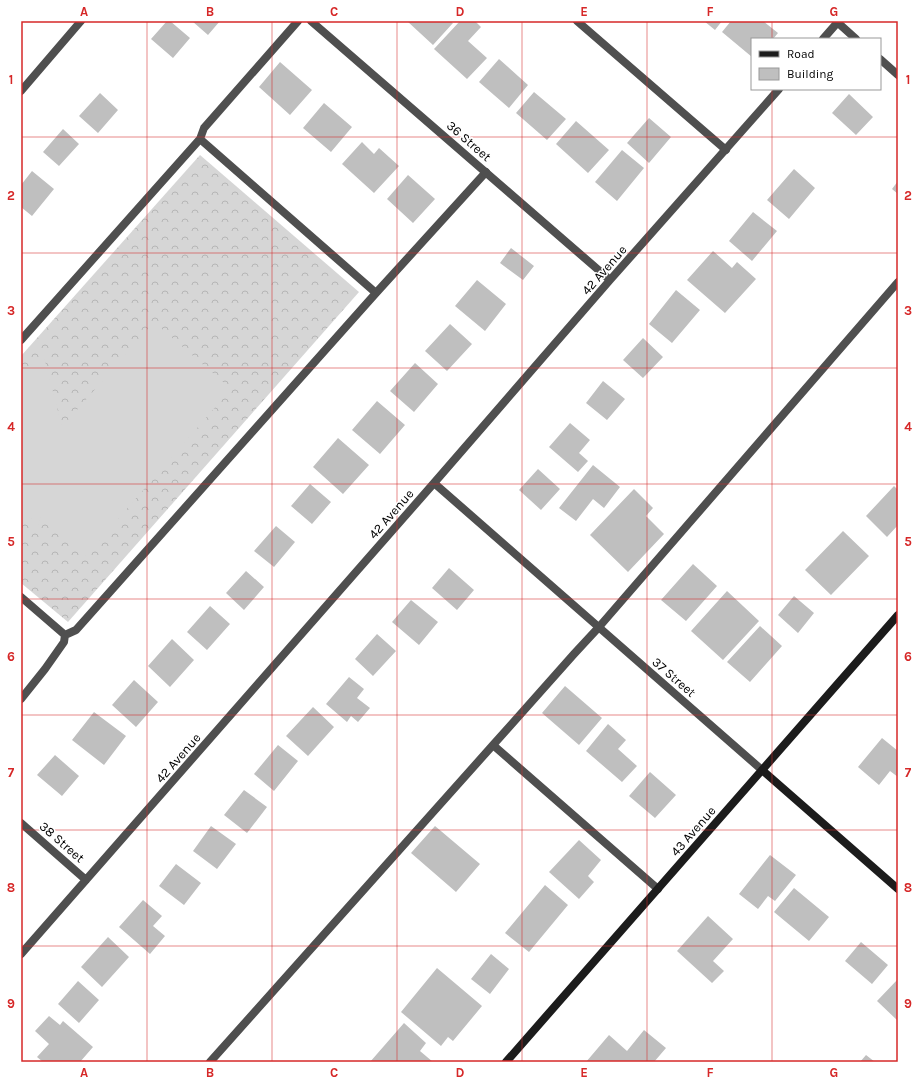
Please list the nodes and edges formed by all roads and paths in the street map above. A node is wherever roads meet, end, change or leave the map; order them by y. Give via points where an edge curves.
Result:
1 (81, 21) edge
2 (298, 21) edge
3 (310, 21) edge
4 (577, 21) edge
5 (836, 22) edge
6 (824, 38) edge
7 (855, 38) edge
8 (881, 60) edge
9 (898, 75) edge
10 (778, 90) edge
11 (21, 91) edge
12 (200, 139) junction
13 (726, 150) junction
14 (486, 172) junction
15 (610, 280) junction
16 (898, 282) edge
17 (376, 293) junction
18 (21, 340) edge
19 (434, 483) junction
20 (21, 596) edge
21 (898, 615) edge
22 (599, 627) junction
23 (65, 635) junction
24 (21, 699) edge
25 (493, 745) junction
26 (762, 770) junction
27 (21, 823) edge
28 (86, 880) junction
29 (658, 889) junction
30 (898, 889) edge
31 (21, 954) edge
32 (210, 1062) edge
33 (506, 1062) edge

1 - 11 street
2 - 12 street via 204,128
3 - 14 street, 36 Street
4 - 13 street
5 - 6 street
5 - 7 street
8 - 9 street
10 - 13 street, 42 Avenue
12 - 17 street
12 - 18 street
13 - 15 street, 42 Avenue
14 - 15 street, 36 Street
14 - 17 street
15 - 19 street, 42 Avenue
16 - 22 street
17 - 23 street via 76,630
19 - 22 street, 37 Street
19 - 28 street, 42 Avenue
20 - 23 street
21 - 26 street, 43 Avenue
22 - 25 street
22 - 26 street, 37 Street
23 - 24 street via 64,642
25 - 29 street
25 - 32 street
26 - 29 street, 43 Avenue
26 - 30 street, 37 Street
27 - 28 street, 38 Street
28 - 31 street, 42 Avenue
29 - 33 street, 43 Avenue

